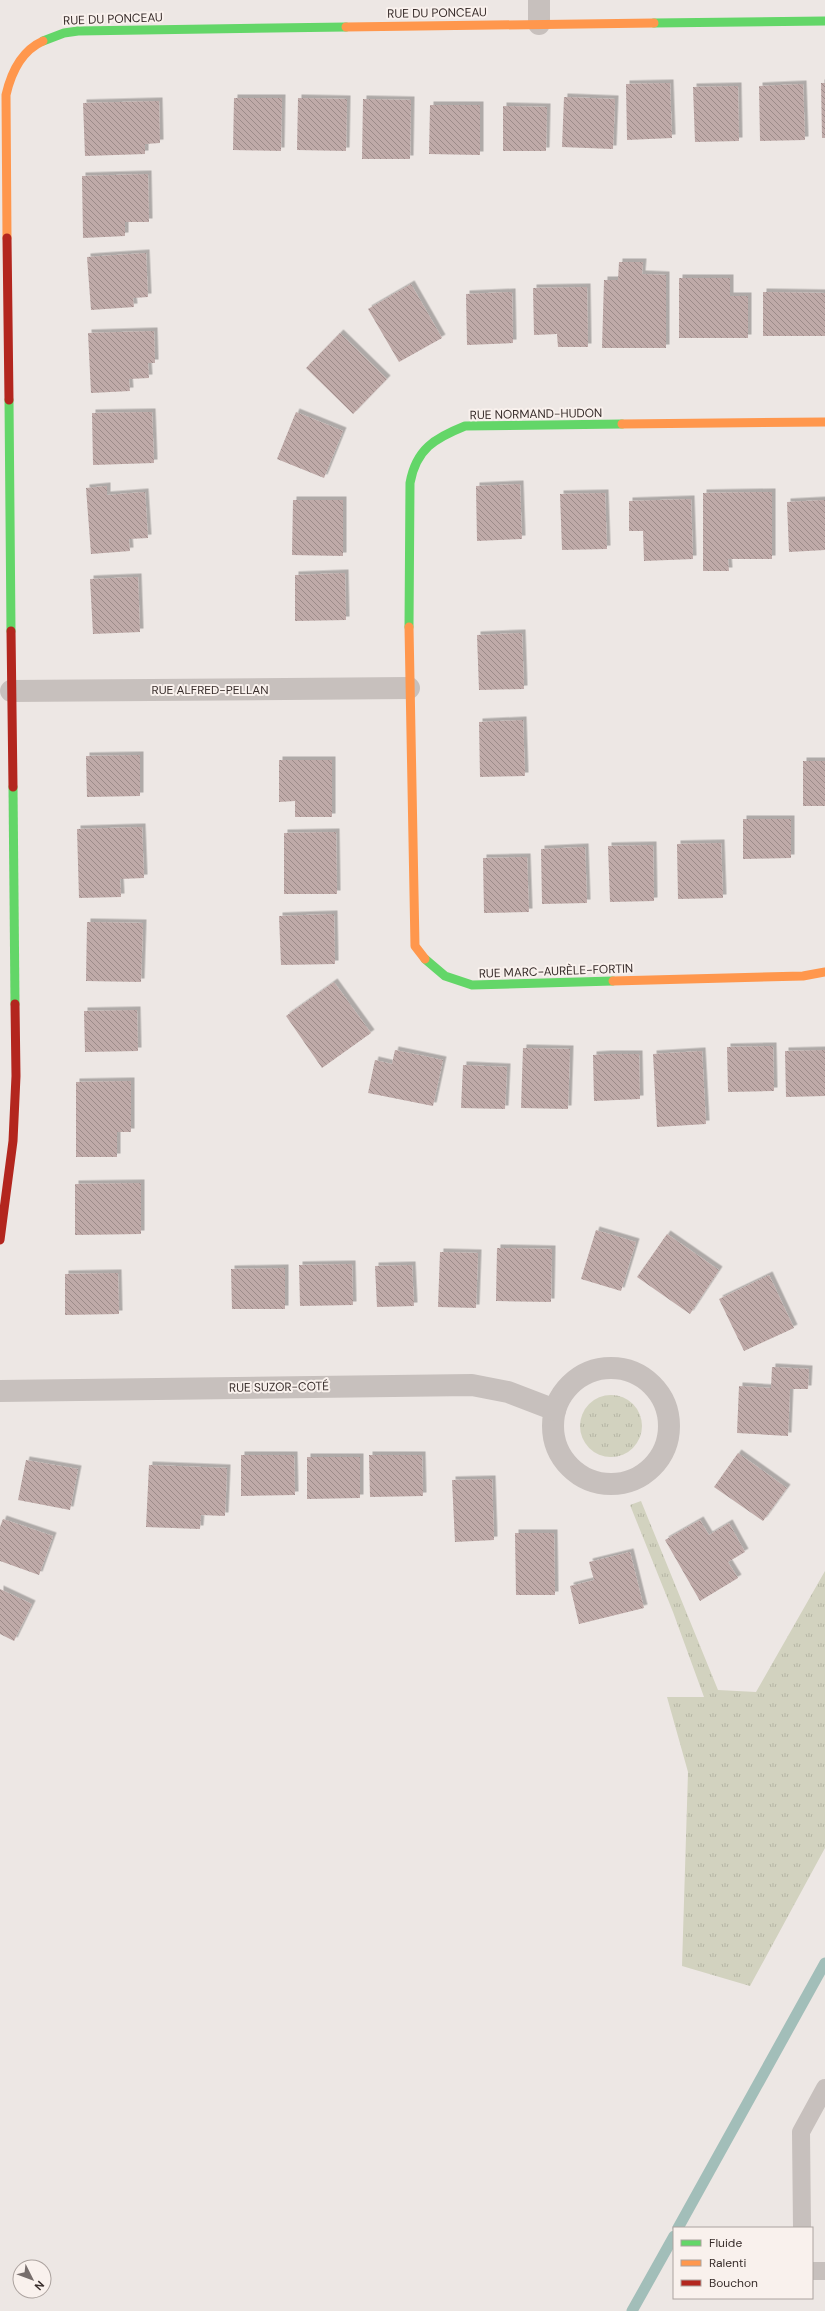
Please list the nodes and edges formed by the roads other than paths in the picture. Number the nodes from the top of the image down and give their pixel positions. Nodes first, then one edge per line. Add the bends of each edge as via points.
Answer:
1 (539, 0) edge
2 (825, 21) edge
3 (539, 24) junction
4 (825, 422) edge
5 (409, 688) junction
6 (10, 691) junction
7 (825, 972) edge
8 (0, 1240) edge
9 (0, 1391) edge
10 (555, 1410) junction
11 (825, 2088) edge
12 (802, 2227) edge
13 (813, 2271) edge
14 (825, 2271) edge

1 - 3 street
2 - 3 street, RUE DU PONCEAU
3 - 6 street, RUE DU PONCEAU via 70,31 43,39 22,57 8,82 6,95
4 - 5 street, RUE NORMAND-HUDON via 465,426 435,441 416,461 410,483
5 - 6 street, RUE ALFRED-PELLAN
5 - 7 street, RUE MARC-AURÈLE-FORTIN via 415,946 429,964 447,979 472,985 795,976 819,975
6 - 8 street, RUE DU PONCEAU via 15,1099 10,1166
9 - 10 street, RUE SUZOR-COTÉ via 472,1385 508,1392
10 - 10 street via 553,1430 557,1449 568,1465 583,1478 602,1484 622,1484 644,1474 656,1464 666,1447 670,1428 667,1409 659,1392 630,1370 611,1367 593,1370 563,1393
11 - 12 lane via 801,2132
13 - 14 lane

